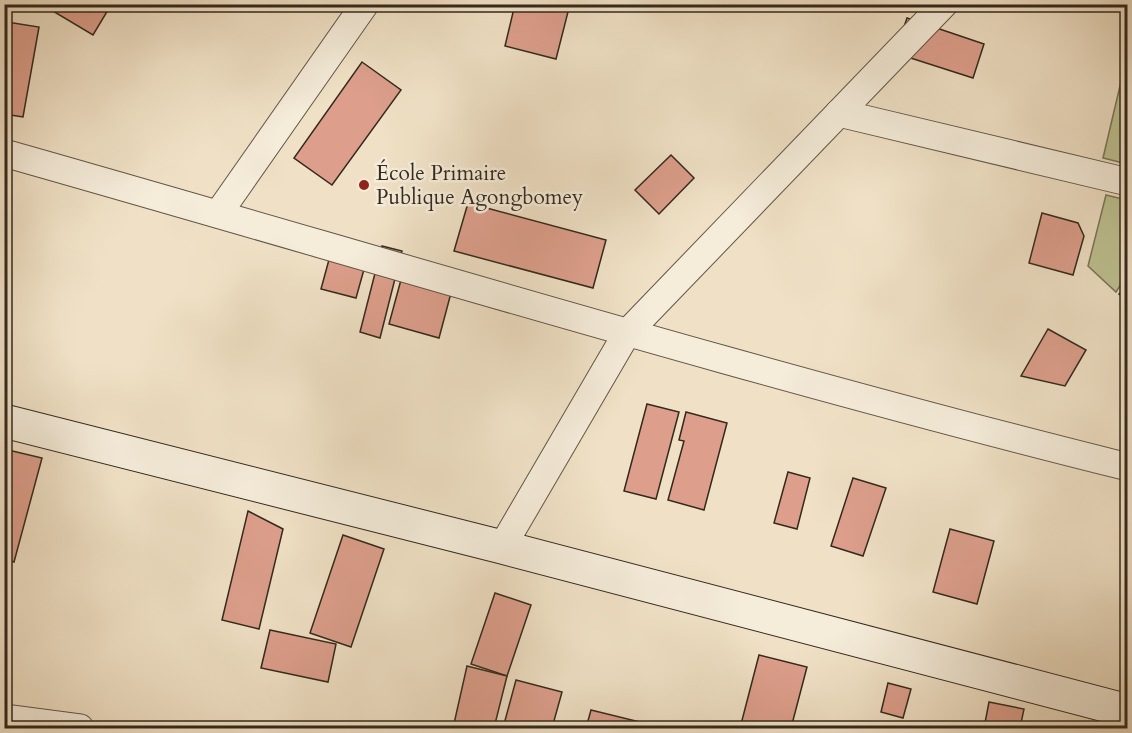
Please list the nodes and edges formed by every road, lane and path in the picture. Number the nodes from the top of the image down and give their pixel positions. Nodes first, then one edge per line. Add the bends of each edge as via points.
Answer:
1 (365, 4) edge
2 (944, 4) edge
3 (839, 113) junction
4 (4, 153) edge
5 (1128, 182) edge
6 (218, 214) junction
7 (627, 333) junction
8 (4, 421) edge
9 (1128, 467) edge
10 (502, 547) junction
11 (1128, 711) edge
12 (4, 718) edge
13 (80, 729) edge

1 - 6 street
2 - 3 street
3 - 5 street
3 - 7 street
4 - 6 street
6 - 7 street
7 - 9 street
7 - 10 street
8 - 10 street
10 - 11 street
12 - 13 street

